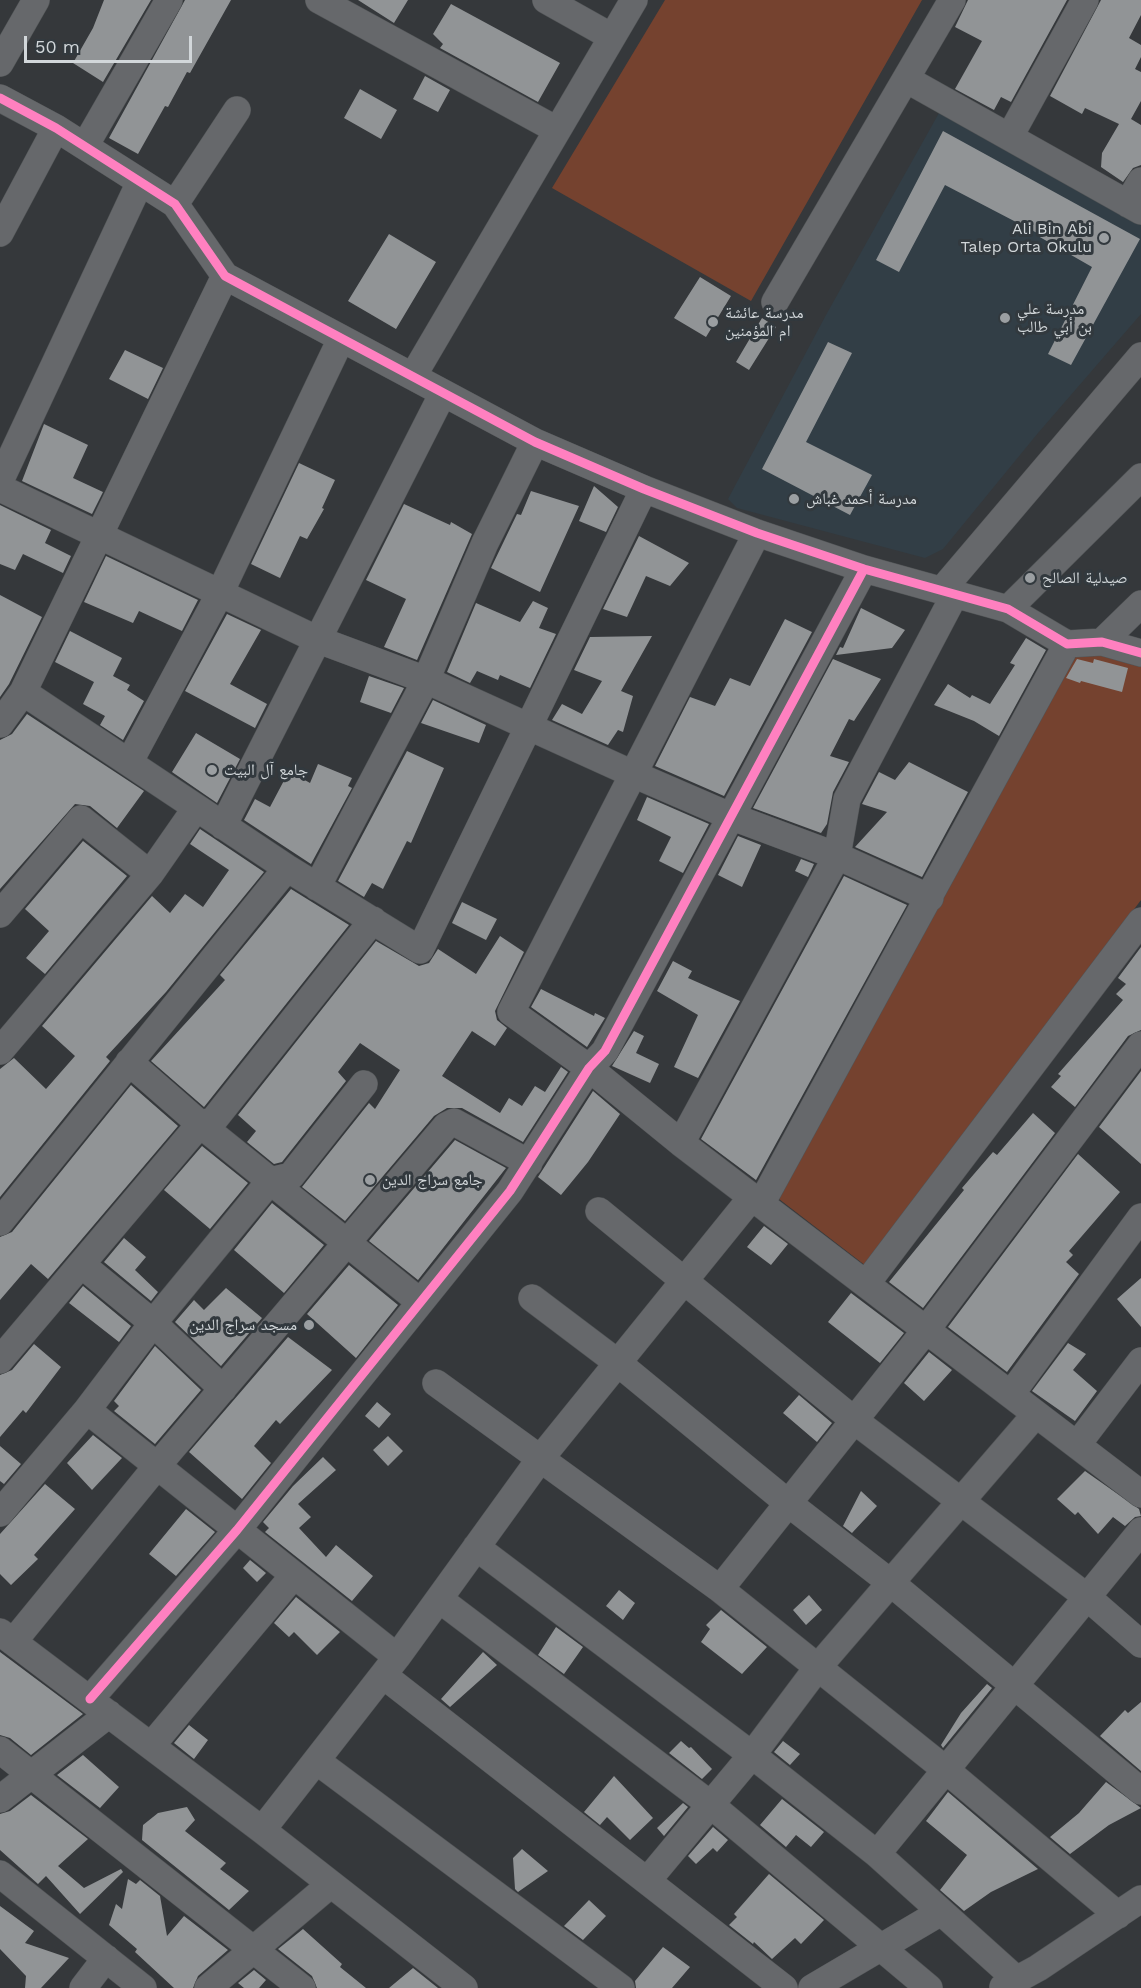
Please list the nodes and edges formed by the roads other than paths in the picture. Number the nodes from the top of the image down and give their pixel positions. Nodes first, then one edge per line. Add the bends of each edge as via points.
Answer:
1 (36, 0) edge
2 (169, 0) edge
3 (319, 0) edge
4 (546, 0) edge
5 (634, 0) edge
6 (952, 0) edge
7 (1086, 0) edge
8 (612, 37) junction
9 (0, 63) edge
10 (906, 79) junction
11 (0, 98) edge
12 (237, 111) dead end
13 (56, 128) junction
14 (557, 130) junction
15 (1010, 136) junction
16 (85, 146) junction
17 (140, 182) junction
18 (1137, 199) edge
19 (175, 204) junction
20 (0, 233) edge
21 (225, 276) junction
22 (775, 302) dead end
23 (341, 339) junction
24 (1141, 356) edge
25 (412, 376) junction
26 (443, 393) junction
27 (535, 442) junction
28 (1141, 477) edge
29 (0, 481) edge
30 (0, 488) edge
31 (644, 489) junction
32 (757, 533) junction
33 (99, 535) junction
34 (864, 569) junction
35 (949, 592) junction
36 (219, 595) junction
37 (1141, 603) edge
38 (1008, 609) junction
39 (316, 639) junction
40 (1102, 642) junction
41 (1067, 644) junction
42 (1141, 653) edge
43 (426, 680) junction
44 (23, 692) junction
45 (0, 724) edge
46 (528, 727) junction
47 (130, 761) junction
48 (633, 774) junction
49 (196, 808) junction
50 (730, 816) junction
51 (223, 826) junction
52 (837, 856) junction
53 (287, 868) junction
54 (150, 874) junction
55 (317, 887) junction
56 (930, 898) junction
57 (0, 914) edge
58 (373, 920) junction
59 (1141, 921) edge
60 (1141, 1045) edge
61 (0, 1051) edge
62 (129, 1062) junction
63 (589, 1068) junction
64 (364, 1084) dead end
65 (200, 1124) junction
66 (681, 1143) junction
67 (529, 1162) junction
68 (270, 1181) junction
69 (757, 1201) junction
70 (599, 1211) dead end
71 (1141, 1217) edge
72 (0, 1222) edge
73 (346, 1244) junction
74 (82, 1265) junction
75 (685, 1281) junction
76 (866, 1284) junction
77 (532, 1298) dead end
78 (419, 1301) junction
79 (153, 1323) junction
80 (926, 1329) junction
81 (0, 1360) edge
82 (1141, 1361) edge
83 (618, 1363) junction
84 (435, 1383) dead end
85 (224, 1389) junction
86 (1011, 1395) junction
87 (87, 1410) junction
88 (1036, 1414) junction
89 (855, 1421) junction
90 (1077, 1445) junction
91 (540, 1459) junction
92 (157, 1466) junction
93 (1141, 1494) edge
94 (962, 1501) junction
95 (788, 1503) junction
96 (0, 1514) edge
97 (237, 1530) junction
98 (1141, 1531) edge
99 (476, 1548) junction
100 (294, 1575) junction
101 (891, 1583) junction
102 (720, 1589) junction
103 (1087, 1597) junction
104 (439, 1599) junction
105 (7, 1637) edge
106 (1141, 1644) edge
107 (390, 1666) junction
108 (818, 1667) junction
109 (1014, 1686) junction
110 (100, 1707) junction
111 (151, 1746) junction
112 (0, 1750) edge
113 (752, 1755) junction
114 (318, 1762) junction
115 (946, 1770) junction
116 (31, 1774) junction
117 (1141, 1791) edge
118 (0, 1799) edge
119 (711, 1805) junction
120 (262, 1830) junction
121 (877, 1854) junction
122 (0, 1874) edge
123 (648, 1881) junction
124 (331, 1884) junction
125 (1141, 1899) edge
126 (941, 1912) junction
127 (1118, 1915) junction
128 (880, 1947) junction
129 (253, 1950) junction
130 (106, 1958) junction
131 (1009, 1984) edge
132 (83, 1988) edge
133 (143, 1988) edge
134 (208, 1988) edge
135 (302, 1988) edge
136 (464, 1988) edge
137 (621, 1988) edge
138 (784, 1988) edge
139 (812, 1988) edge
140 (929, 1988) edge

1 - 9 street
2 - 16 street
3 - 14 street
4 - 8 street
5 - 8 street
6 - 10 street
7 - 15 street
8 - 14 street
10 - 15 street
10 - 22 street
11 - 13 street
12 - 19 street
13 - 16 street
13 - 20 street
14 - 25 street
15 - 18 street
16 - 17 street
17 - 19 street
17 - 29 street
19 - 21 street
21 - 23 street
21 - 33 street
23 - 25 street
23 - 36 street
24 - 35 street
25 - 26 street
26 - 27 street
26 - 39 street
27 - 31 street
27 - 43 street via 485,543
28 - 38 street
30 - 33 street
31 - 32 street
31 - 46 street
32 - 34 street
32 - 48 street
33 - 36 street
33 - 44 street
34 - 35 street
34 - 50 street
35 - 38 street
35 - 52 street via 848,799
36 - 39 street
36 - 47 street
37 - 40 street
38 - 41 street
39 - 43 street
39 - 51 street
40 - 41 street
40 - 42 street
41 - 56 street
43 - 46 street
43 - 55 street
44 - 45 street
44 - 47 street
46 - 48 street
46 - 58 street via 420,950
47 - 49 street
48 - 50 street
48 - 63 street via 511,1012
49 - 51 street
49 - 54 street
50 - 52 street
50 - 63 street via 605,1051
51 - 53 street
52 - 56 street
52 - 66 street
53 - 55 street
53 - 62 street
54 - 57 street via 81,819
54 - 61 street
55 - 58 street
56 - 69 street
58 - 65 street via 213,1121
59 - 76 street
60 - 80 street
62 - 65 street
62 - 72 street
63 - 66 street
63 - 67 street
64 - 68 street via 291,1176
65 - 68 street
65 - 74 street
66 - 69 street
67 - 73 street via 454,1122 446,1126
67 - 78 street via 510,1191
68 - 73 street
68 - 79 street
69 - 75 street
69 - 76 street
70 - 75 street
71 - 86 street
73 - 78 street
73 - 85 street
74 - 79 street
74 - 81 street
75 - 83 street
75 - 89 street
76 - 80 street
77 - 83 street
78 - 97 street
79 - 85 street
79 - 87 street
80 - 86 street
80 - 89 street
82 - 90 street
83 - 91 street
83 - 95 street
84 - 91 street
85 - 92 street
86 - 88 street
87 - 92 street
87 - 96 street
88 - 90 street
88 - 94 street
89 - 94 street
89 - 95 street
90 - 93 street
91 - 99 street
91 - 102 street
92 - 97 street
92 - 105 street
94 - 101 street
94 - 103 street
95 - 101 street
95 - 102 street
97 - 100 street
97 - 110 street
98 - 103 street
99 - 104 street
99 - 113 street
100 - 107 street
100 - 111 street
101 - 108 street
101 - 109 street
102 - 108 street
103 - 106 street
103 - 109 street
104 - 107 street
104 - 119 street
105 - 110 street
107 - 114 street
107 - 123 street
108 - 113 street
108 - 115 street
109 - 115 street
109 - 117 street
110 - 111 street
110 - 116 street
111 - 120 street
112 - 116 street
113 - 119 street
113 - 121 street
114 - 120 street
114 - 137 street
115 - 121 street
115 - 127 street
116 - 118 street
116 - 129 street
119 - 123 street
119 - 128 street
120 - 124 street
121 - 126 street
122 - 130 street
123 - 138 street
124 - 129 street
124 - 136 street
125 - 127 street
126 - 128 street
126 - 131 street
127 - 131 street
128 - 139 street
128 - 140 street
129 - 134 street
129 - 135 street
130 - 132 street
130 - 133 street

